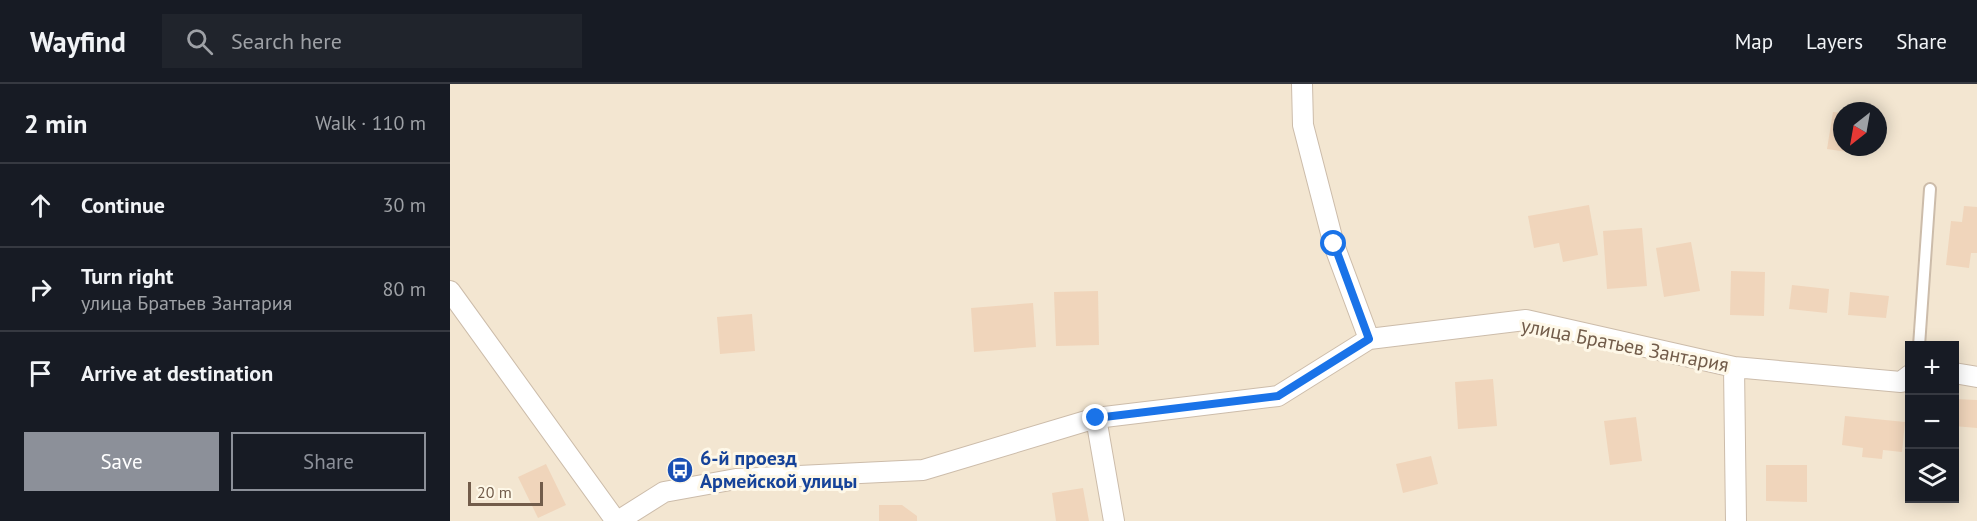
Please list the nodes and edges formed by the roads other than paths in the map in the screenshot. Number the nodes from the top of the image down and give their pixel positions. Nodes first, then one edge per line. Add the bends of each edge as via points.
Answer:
1 (1302, 84) edge
2 (1930, 189) dead end
3 (450, 291) edge
4 (1369, 339) junction
5 (1919, 341) edge
6 (1734, 368) junction
7 (1959, 374) edge
8 (1977, 377) edge
9 (1905, 378) edge
10 (1096, 418) junction
11 (638, 515) edge
12 (617, 521) edge
13 (1114, 521) edge
14 (1736, 521) edge

1 - 4 street via 1303,125 1334,244
2 - 5 lane
3 - 12 street
4 - 6 street, улица Братьев Зантария via 1526,320
4 - 10 street, улица Братьев Зантария via 1278,396
6 - 9 street, улица Братьев Зантария via 1900,382
6 - 14 street
7 - 8 street
10 - 11 street, улица Братьев Зантария via 923,470 736,479 664,492
10 - 13 street
11 - 12 street, улица Братьев Зантария

